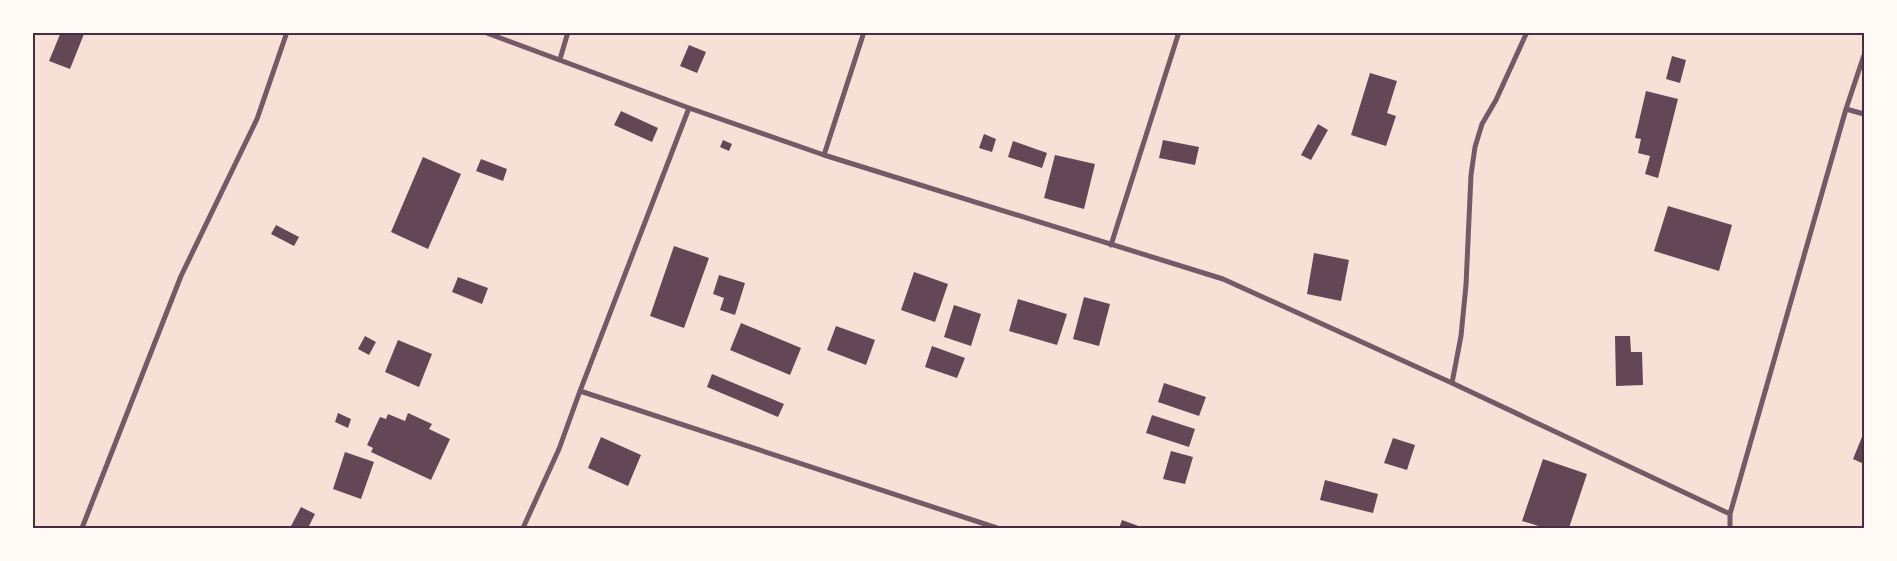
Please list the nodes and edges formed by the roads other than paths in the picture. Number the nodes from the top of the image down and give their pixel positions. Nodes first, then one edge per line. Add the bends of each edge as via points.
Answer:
1 (287, 32) edge
2 (484, 32) edge
3 (568, 32) edge
4 (864, 32) edge
5 (1180, 32) edge
6 (1527, 32) edge
7 (1864, 55) edge
8 (560, 59) junction
9 (689, 108) junction
10 (1846, 109) junction
11 (1864, 114) edge
12 (824, 155) junction
13 (1111, 245) junction
14 (1452, 383) junction
15 (580, 391) junction
16 (1730, 514) junction
17 (82, 528) edge
18 (523, 528) edge
19 (997, 528) edge
20 (1730, 528) edge

1 - 17 street via 258,119 181,276
2 - 8 street
3 - 8 street
4 - 12 street
5 - 13 street
6 - 14 street via 1482,124 1475,147 1462,336
7 - 10 street
8 - 9 street
9 - 12 street
9 - 15 street
10 - 11 street
10 - 16 street
12 - 13 street
13 - 14 street via 1223,279
14 - 16 street
15 - 18 street via 559,449
15 - 19 street
16 - 20 street

